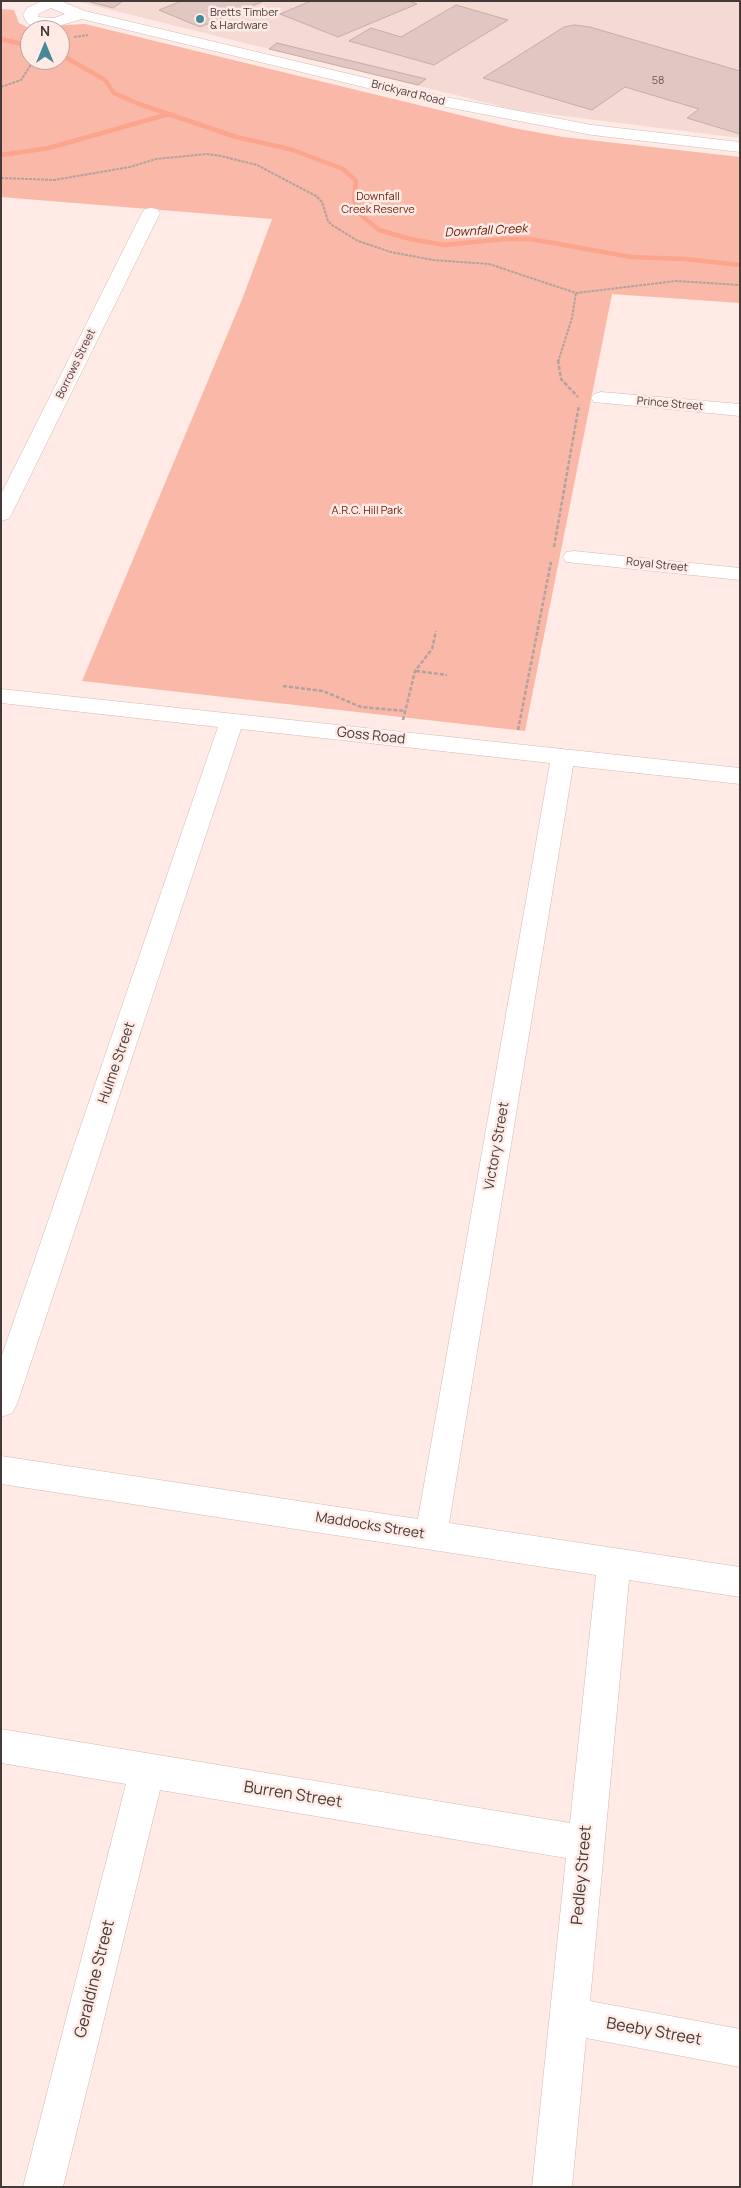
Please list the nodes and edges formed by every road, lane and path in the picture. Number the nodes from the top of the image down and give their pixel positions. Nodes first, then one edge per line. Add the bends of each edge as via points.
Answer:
1 (51, 2) edge
2 (81, 14) junction
3 (27, 70) edge
4 (1, 87) edge
5 (740, 148) edge
6 (1, 178) edge
7 (151, 213) dead end
8 (740, 285) edge
9 (576, 293) junction
10 (601, 398) dead end
11 (740, 410) edge
12 (1, 515) edge
13 (574, 557) dead end
14 (740, 574) edge
15 (436, 631) dead end
16 (415, 670) junction
17 (447, 674) dead end
18 (283, 686) dead end
19 (1, 696) edge
20 (405, 711) junction
21 (232, 721) junction
22 (403, 722) dead end
23 (514, 751) junction
24 (563, 757) junction
25 (740, 776) edge
26 (1, 1404) edge
27 (1, 1470) edge
28 (431, 1536) junction
29 (614, 1563) junction
30 (740, 1582) edge
31 (1, 1746) edge
32 (147, 1770) junction
33 (585, 1843) junction
34 (569, 2016) junction
35 (740, 2048) edge
36 (43, 2187) edge
37 (552, 2187) edge

1 - 2 street, Brickyard Road
1 - 2 street, Brickyard Road via 32,11 32,20 55,22
2 - 5 street, Brickyard Road via 527,119
3 - 4 path via 21,80
6 - 9 path via 54,180 130,167 156,159 207,154 221,156 257,166 316,196 332,226 358,241 420,258 489,264
7 - 12 street, Borrows Street
8 - 9 path via 676,281
9 - 23 path via 572,318 557,364 561,379 580,399
10 - 11 street, Prince Street
13 - 14 street, Royal Street
15 - 16 path via 432,648
16 - 17 path
16 - 20 path
18 - 20 path via 323,691 361,707
19 - 21 street, Goss Road
20 - 22 path
21 - 23 street, Goss Road
21 - 26 street, Hulme Street
23 - 24 street, Goss Road
24 - 25 street, Goss Road
24 - 28 street, Victory Street
27 - 28 street, Maddocks Street
28 - 29 street, Maddocks Street
29 - 30 street, Maddocks Street
29 - 33 street, Pedley Street
31 - 32 street, Burren Street
32 - 33 street, Burren Street
32 - 36 street, Geraldine Street
33 - 34 street, Pedley Street
34 - 35 street, Beeby Street
34 - 37 street, Pedley Street

